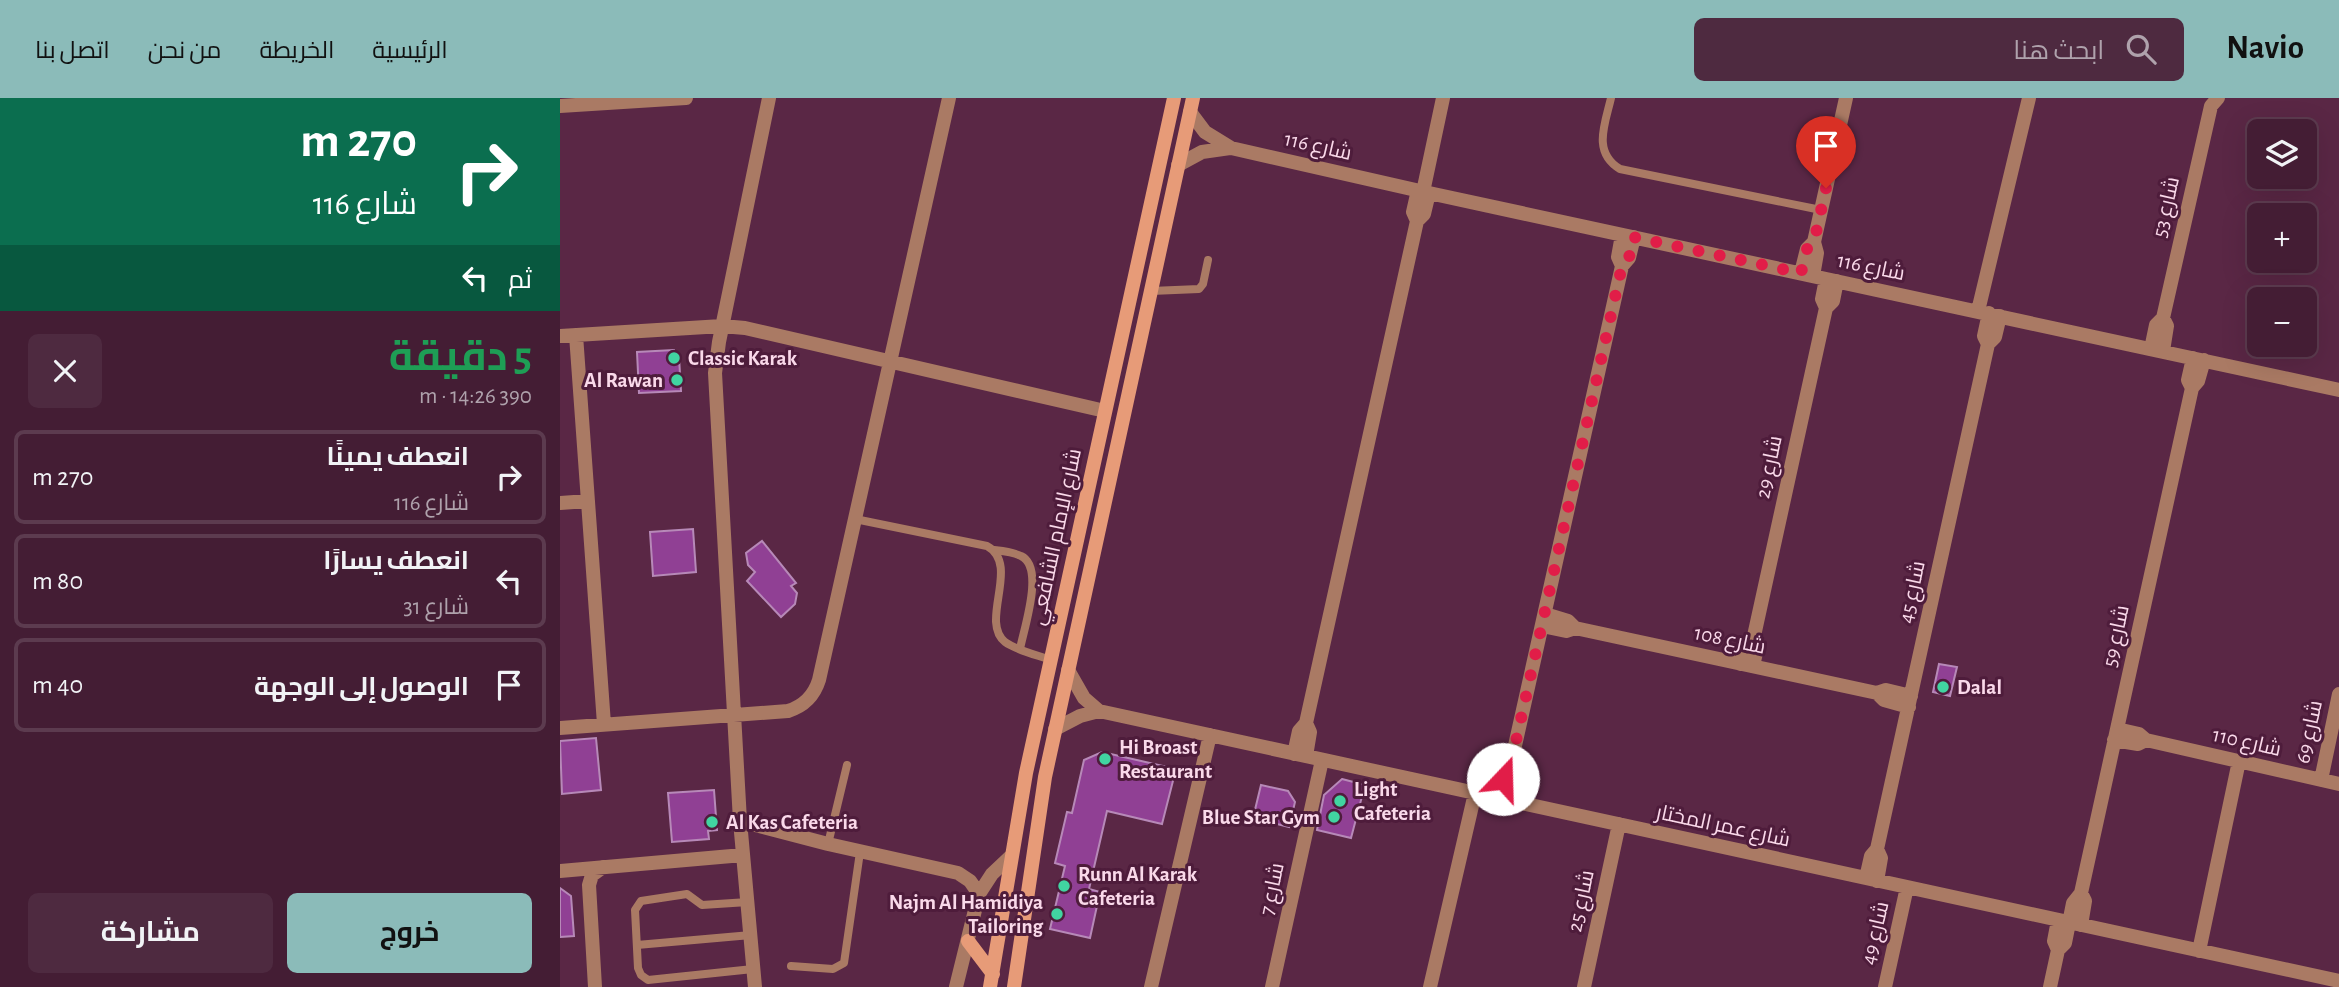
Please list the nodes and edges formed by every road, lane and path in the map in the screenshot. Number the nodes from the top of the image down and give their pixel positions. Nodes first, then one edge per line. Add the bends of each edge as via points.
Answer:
1 (686, 98) edge
2 (769, 98) edge
3 (949, 98) edge
4 (1174, 98) edge
5 (1443, 98) edge
6 (1611, 98) edge
7 (1846, 98) edge
8 (2029, 98) edge
9 (2212, 101) edge
10 (1192, 102) edge
11 (560, 106) edge
12 (1231, 148) junction
13 (1178, 165) junction
14 (1423, 192) junction
15 (1821, 210) junction
16 (1628, 236) junction
17 (1208, 260) dead end
18 (1819, 277) junction
19 (1151, 291) junction
20 (1989, 314) junction
21 (722, 326) junction
22 (560, 335) edge
23 (576, 335) junction
24 (2157, 350) junction
25 (2198, 359) junction
26 (890, 361) junction
27 (2339, 390) edge
28 (1105, 411) junction
29 (588, 501) junction
30 (560, 503) edge
31 (855, 519) junction
32 (994, 550) junction
33 (1543, 620) junction
34 (1020, 649) junction
35 (1051, 660) junction
36 (1747, 665) junction
37 (1068, 670) junction
38 (2339, 694) edge
39 (1910, 702) junction
40 (1099, 711) junction
41 (735, 715) junction
42 (604, 724) junction
43 (560, 728) edge
44 (1055, 729) junction
45 (1210, 735) junction
46 (2115, 735) junction
47 (1300, 755) junction
48 (1322, 760) junction
49 (2239, 761) junction
50 (847, 765) dead end
51 (2320, 780) junction
52 (2339, 784) edge
53 (1475, 793) junction
54 (1504, 799) junction
55 (740, 821) junction
56 (1619, 824) junction
57 (828, 845) junction
58 (860, 852) junction
59 (743, 855) junction
60 (1010, 857) junction
61 (603, 867) junction
62 (560, 871) edge
63 (1872, 880) junction
64 (1907, 887) junction
65 (979, 894) junction
66 (748, 902) junction
67 (2069, 923) junction
68 (751, 935) junction
69 (968, 941) junction
70 (637, 945) junction
71 (2199, 951) junction
72 (791, 966) dead end
73 (753, 969) junction
74 (991, 981) edge
75 (2339, 981) edge
76 (1017, 985) edge
77 (595, 987) edge
78 (755, 987) edge
79 (956, 987) edge
80 (1151, 987) edge
81 (1272, 987) edge
82 (1430, 987) edge
83 (1584, 987) edge
84 (1885, 987) edge
85 (2050, 987) edge

1 - 11 street
2 - 21 street
3 - 26 street
4 - 28 street, شارع الإمام الشافعي
5 - 14 street
6 - 15 lane via 1602,146 1608,160 1620,169
7 - 15 street
8 - 20 street, شارع 45
9 - 24 street, شارع 53 via 2163,318 2167,330
10 - 12 street, شارع 116 via 1205,132
10 - 13 street, شارع الإمام الشافعي
12 - 13 street, شارع 116 via 1202,152
12 - 14 street, شارع 116
13 - 19 street, شارع الإمام الشافعي
14 - 16 street, شارع 116
14 - 47 street via 1413,212 1417,221 1306,723 1310,732
15 - 18 street via 1814,242 1807,249
16 - 18 street, شارع 116
16 - 33 street via 1618,257 1622,266
17 - 19 lane via 1199,289
18 - 20 street, شارع 116
18 - 36 street, شارع 29 via 1826,308 1754,636 1747,643
19 - 37 street, شارع الإمام الشافعي
20 - 24 street, شارع 116
20 - 39 street, شارع 45 via 1984,336 1988,344
21 - 23 street
21 - 26 street
21 - 41 street via 716,389
22 - 23 street
23 - 29 street
24 - 25 street, شارع 116
25 - 27 street, شارع 116
25 - 46 street, شارع 59 via 2199,381 2192,388
26 - 28 street
26 - 31 street
28 - 35 street, شارع الإمام الشافعي
29 - 30 street
29 - 42 street
31 - 32 lane
31 - 41 street via 813,694 788,711
32 - 34 lane via 1000,567 998,624 1003,640
32 - 34 lane via 1021,556 1032,569
33 - 36 street, شارع 108 via 1568,621 1575,628
33 - 54 street via 1510,768 1514,777
34 - 35 lane
35 - 60 street, شارع الإمام الشافعي
36 - 39 street, شارع 108 via 1877,693 1886,690
37 - 40 street via 1077,689
37 - 44 street, شارع الإمام الشافعي
38 - 51 street, شارع 69
39 - 63 street, شارع 45 via 1877,849 1881,858
40 - 44 street
40 - 45 street, شارع عمر المختار
41 - 42 street
41 - 55 street
42 - 43 street
44 - 76 street, شارع الإمام الشافعي via 1037,821
45 - 47 street, شارع عمر المختار
45 - 80 street
46 - 49 street, شارع 110 via 2139,734 2146,740
46 - 67 street, شارع 59 via 2081,892 2085,901
47 - 48 street, شارع عمر المختار
48 - 53 street, شارع عمر المختار
48 - 81 street, شارع 7
49 - 51 street, شارع 110
49 - 71 street
50 - 57 lane
51 - 52 street, شارع 110
53 - 54 street, شارع عمر المختار
53 - 82 street
54 - 56 street, شارع عمر المختار
55 - 57 street
55 - 59 street
56 - 63 street, شارع عمر المختار
56 - 83 street, شارع 25
57 - 58 street
58 - 65 street via 958,873
58 - 72 lane via 844,963 833,969
59 - 61 street
59 - 66 street
60 - 65 street
60 - 74 street, شارع الإمام الشافعي
61 - 62 street
61 - 77 street via 592,875 589,885
63 - 64 street, شارع عمر المختار
64 - 67 street, شارع عمر المختار
64 - 84 street, شارع 49
65 - 69 street
66 - 68 street
66 - 70 lane via 702,905 687,894 641,901 635,910
67 - 71 street, شارع عمر المختار
67 - 85 street
68 - 70 lane
68 - 73 street
69 - 74 street
69 - 79 street
70 - 73 lane via 639,972 648,979
71 - 75 street, شارع عمر المختار
73 - 78 street

